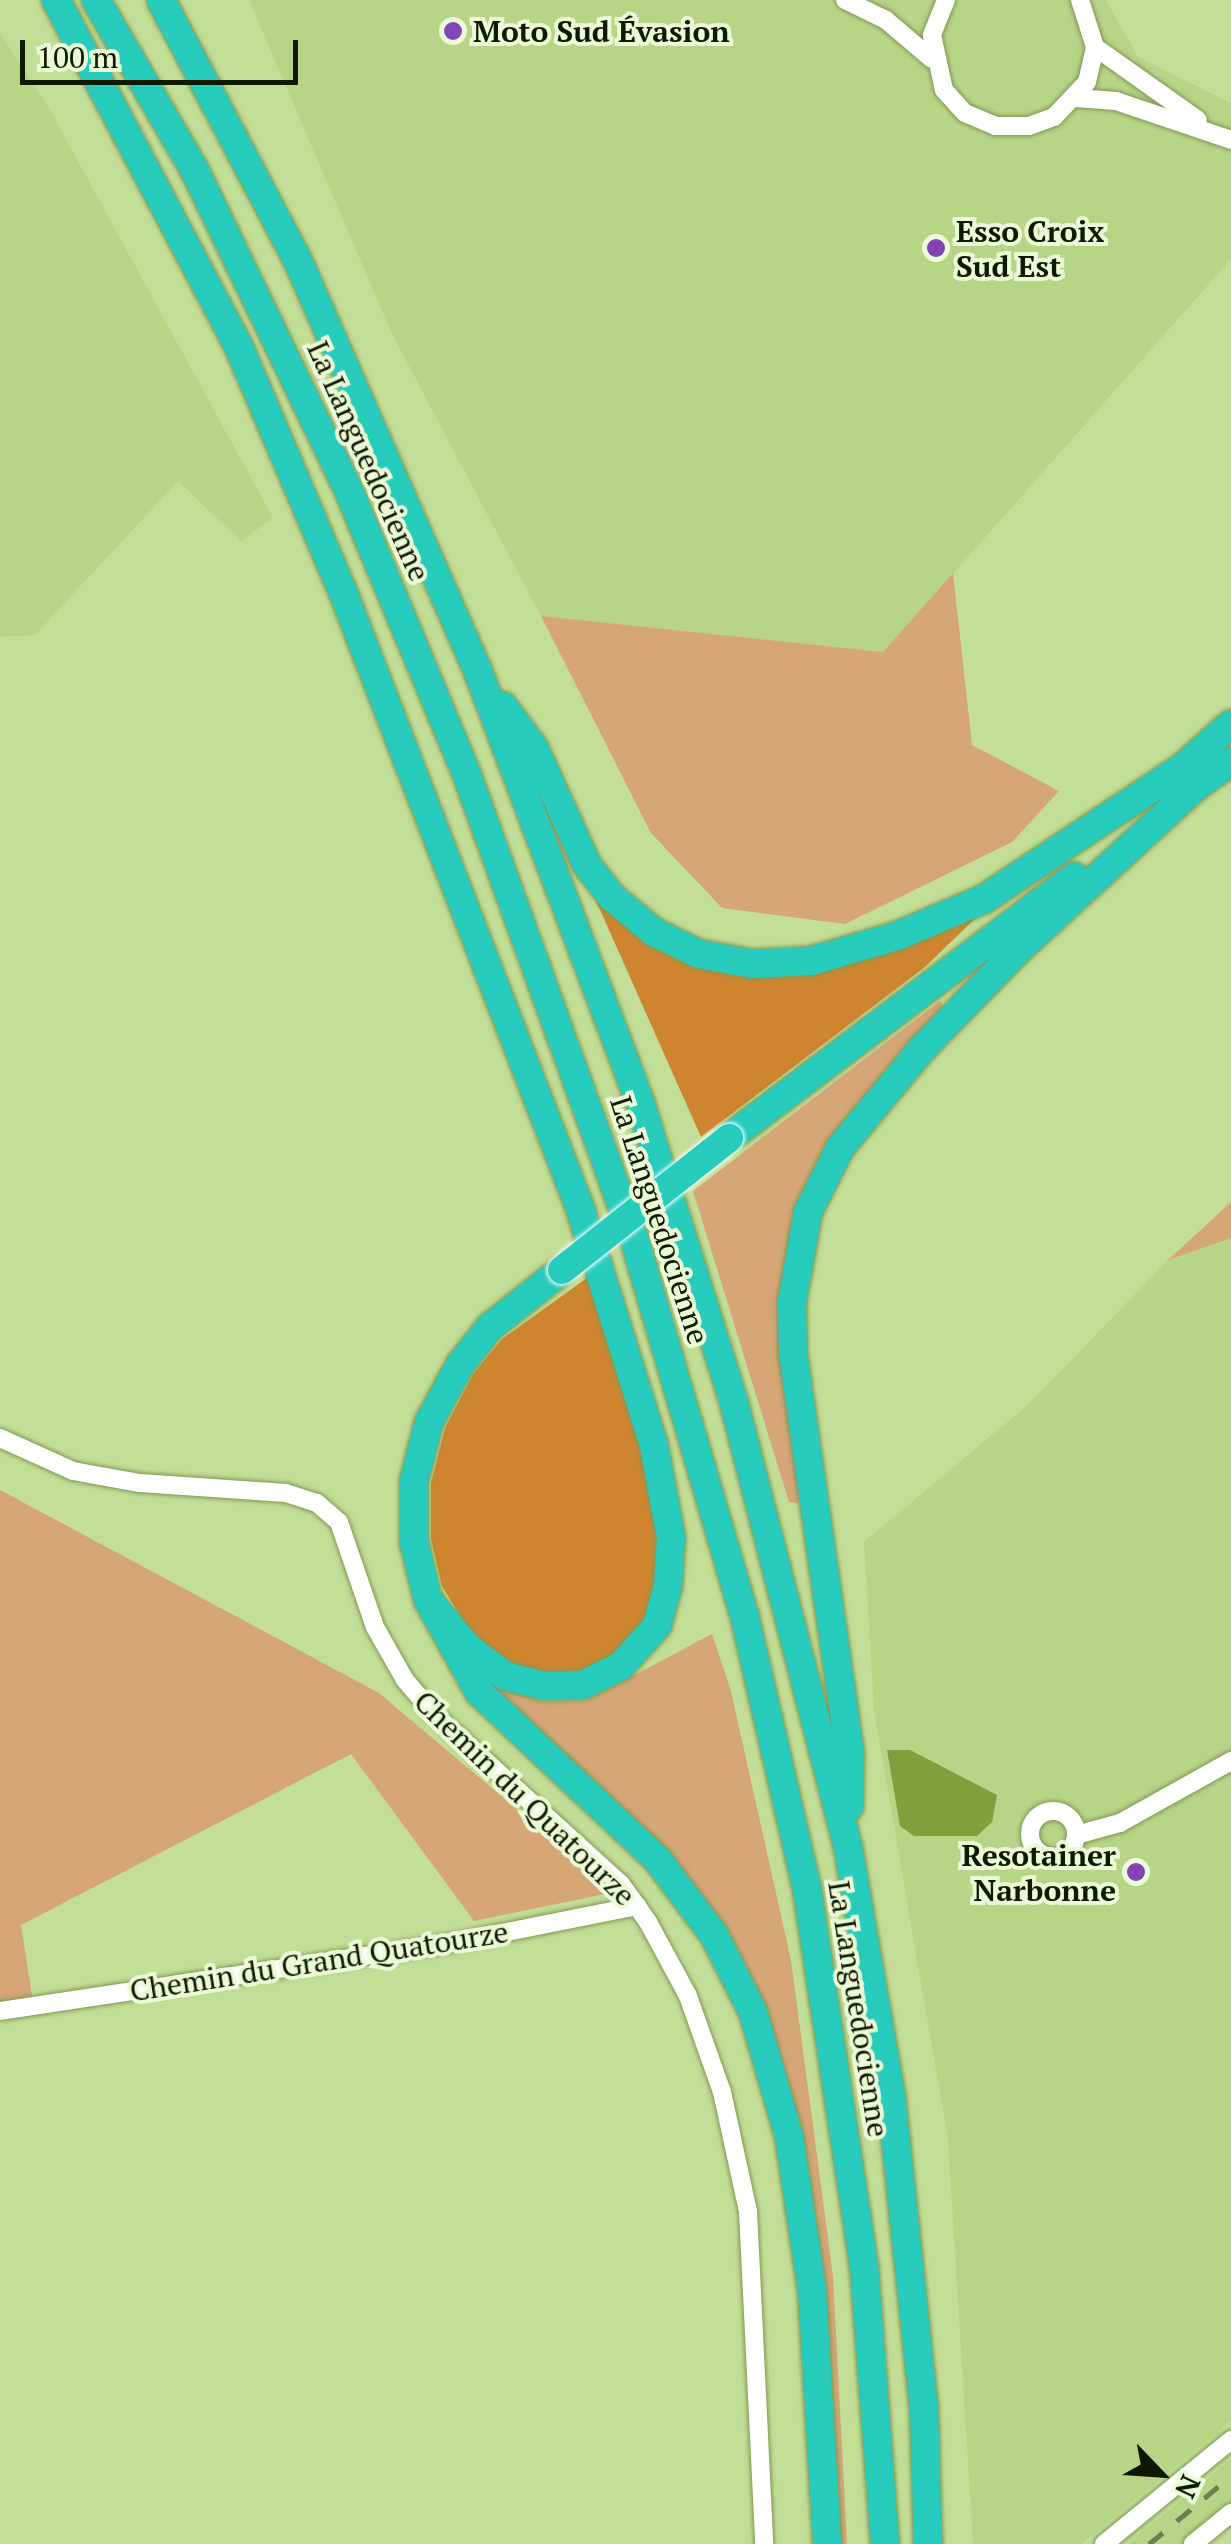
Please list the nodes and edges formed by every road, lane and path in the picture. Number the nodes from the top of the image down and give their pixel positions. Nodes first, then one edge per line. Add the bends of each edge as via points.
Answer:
1 (56, 0) edge
2 (96, 0) edge
3 (161, 0) edge
4 (845, 0) edge
5 (946, 0) edge
6 (1080, 0) edge
7 (1095, 47) junction
8 (932, 59) junction
9 (1076, 98) junction
10 (1223, 136) edge
11 (478, 671) junction
12 (1231, 724) edge
13 (1231, 762) edge
14 (1193, 774) junction
15 (0, 1438) edge
16 (428, 1600) junction
17 (1231, 1761) edge
18 (1076, 1834) dead end
19 (848, 1847) junction
20 (637, 1906) junction
21 (0, 2010) edge
22 (1231, 2440) edge
23 (1231, 2513) edge
24 (764, 2544) edge
25 (828, 2544) edge
26 (885, 2544) edge
27 (928, 2544) edge
28 (1104, 2544) edge
29 (1194, 2544) edge

1 - 16 highway via 238,345 346,600 580,1208 654,1446 671,1538 668,1586 657,1626 621,1666 583,1685 545,1686 505,1676 467,1647
2 - 26 highway, La Languedocienne via 194,169 348,489 467,775 634,1238 745,1618 807,1889 864,2264
3 - 11 highway, La Languedocienne via 298,261
4 - 8 street via 886,20
5 - 8 street via 932,35
6 - 7 street
7 - 9 street
7 - 10 street
8 - 9 street via 944,90 965,113 995,126 1029,126
9 - 10 street via 1116,100
11 - 14 highway via 534,748 587,865 612,897 654,932 698,954 753,964 812,961 898,936 984,899
11 - 19 highway, La Languedocienne via 676,1215 795,1622
12 - 14 highway
13 - 14 highway
14 - 16 highway, bridge via 1010,925 490,1327 460,1365 430,1422 414,1481 414,1542
14 - 19 highway via 921,1050 840,1148 808,1212 792,1302 793,1354 850,1754
15 - 20 street, Chemin du Quatourze via 73,1470 140,1483 286,1493 317,1503 340,1522 375,1627 405,1680
16 - 25 highway via 479,1692 657,1859 714,1934 752,2012 789,2136 812,2289
17 - 18 street via 1120,1823
19 - 27 highway, La Languedocienne via 910,2255
20 - 21 street, Chemin du Grand Quatourze via 457,1942
20 - 24 street, Chemin du Quatourze via 688,1996 722,2092 748,2211
22 - 28 street
23 - 29 street

